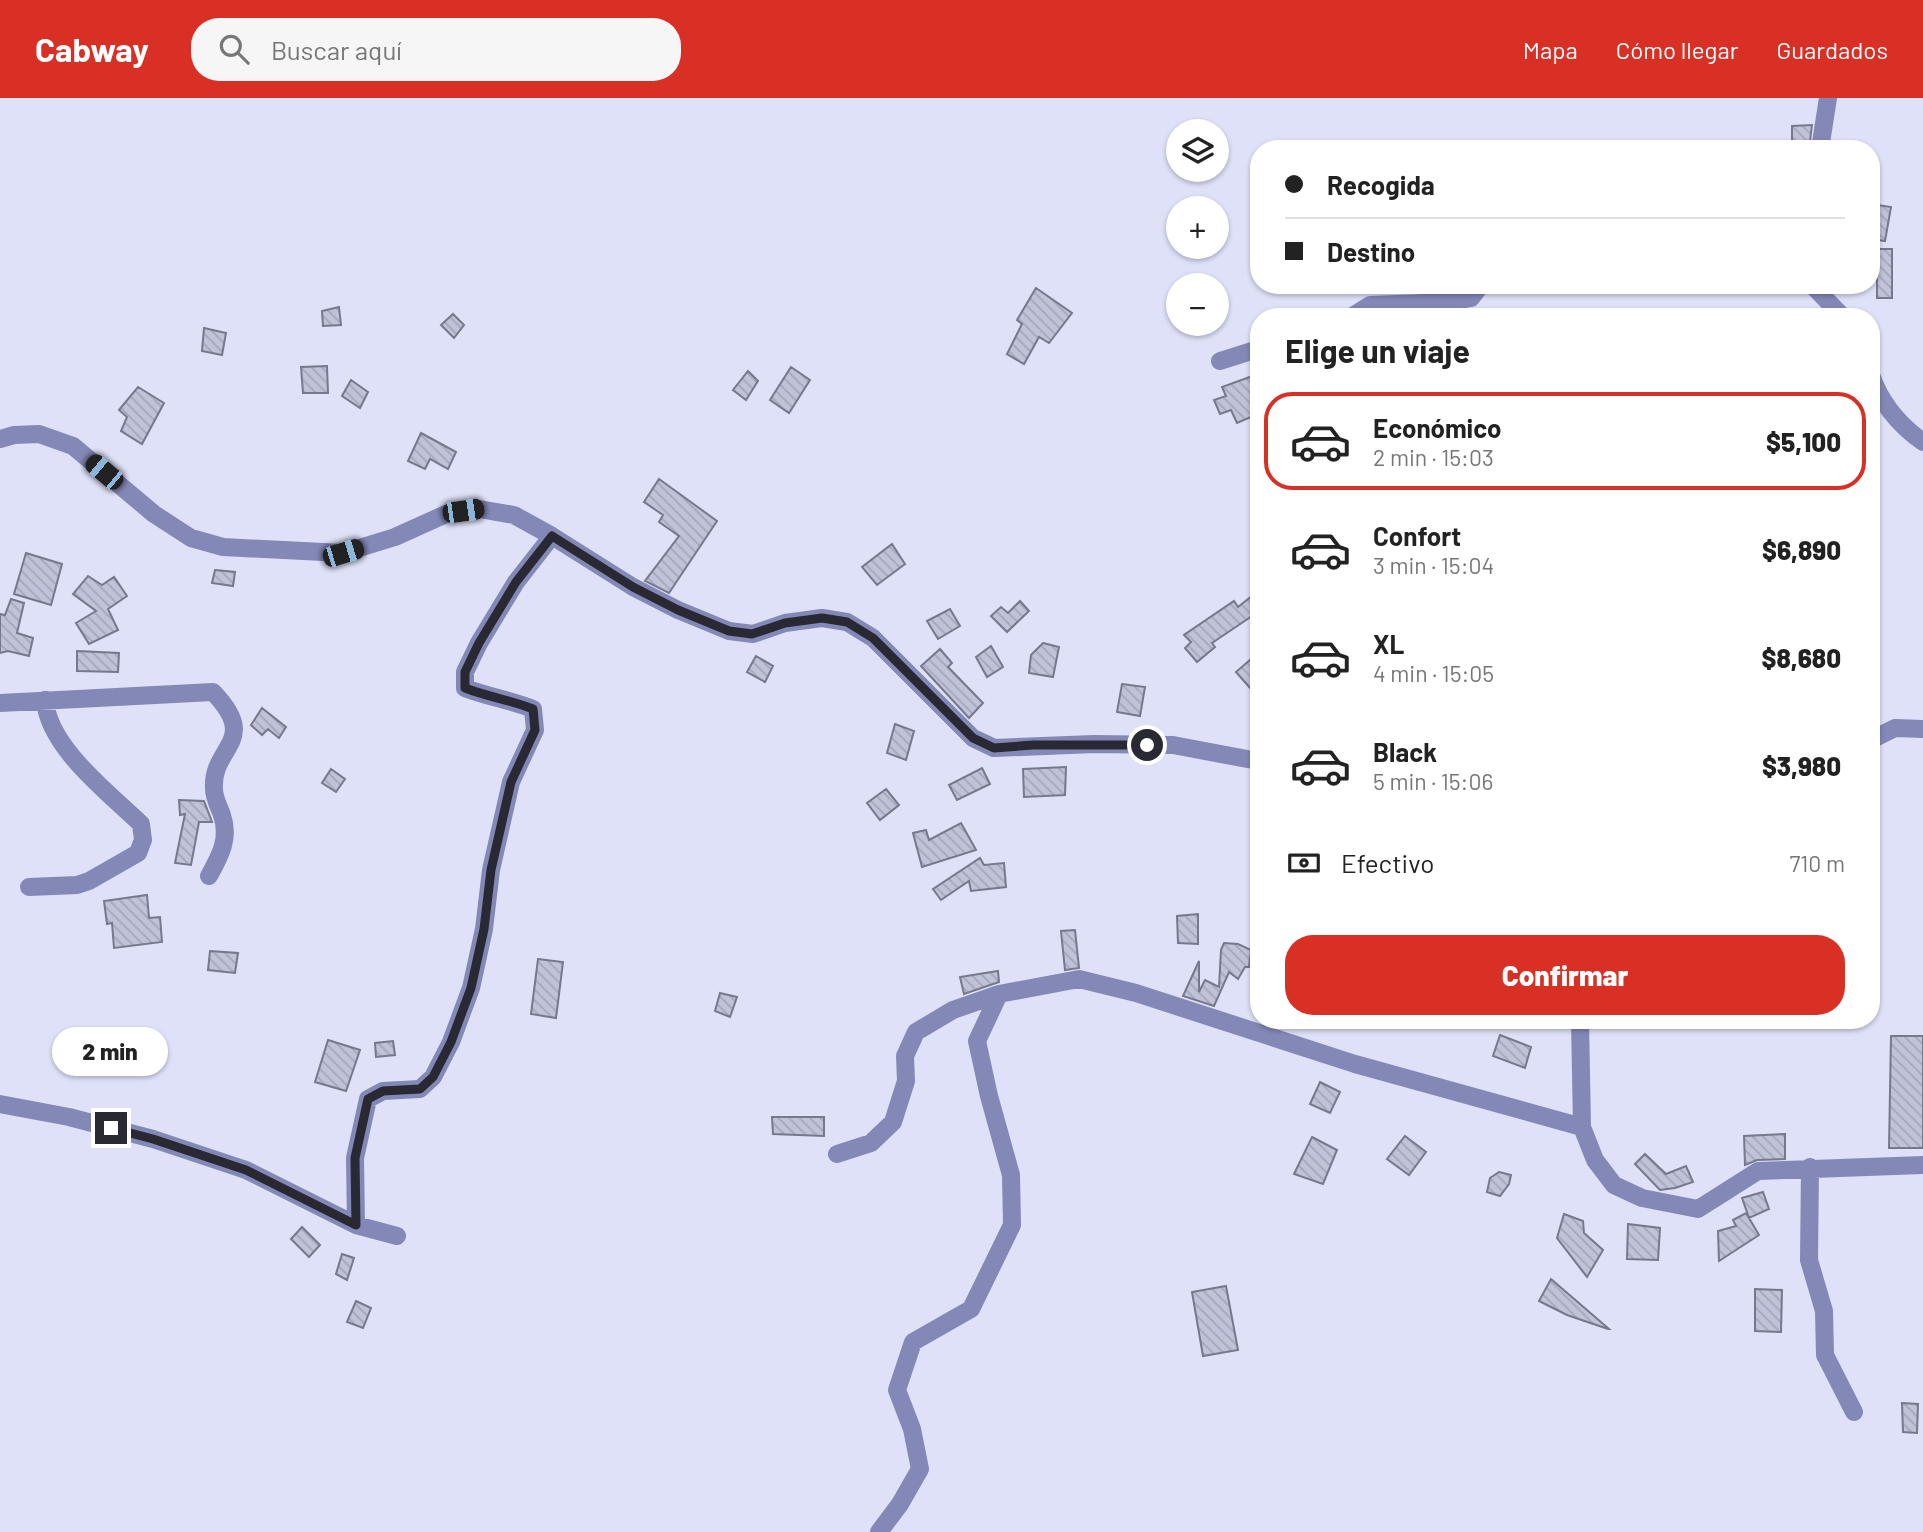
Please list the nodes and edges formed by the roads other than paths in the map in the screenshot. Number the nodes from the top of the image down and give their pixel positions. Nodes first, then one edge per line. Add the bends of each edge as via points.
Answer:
1 (1828, 98) edge
2 (1821, 140) edge
3 (1474, 294) edge
4 (1821, 294) edge
5 (1365, 308) edge
6 (1834, 308) edge
7 (1250, 352) edge
8 (1220, 361) dead end
9 (1880, 398) edge
10 (0, 439) edge
11 (1923, 442) edge
12 (552, 536) junction
13 (45, 700) junction
14 (0, 703) edge
15 (1923, 729) edge
16 (1880, 736) edge
17 (1250, 759) edge
18 (209, 876) dead end
19 (29, 887) dead end
20 (999, 994) junction
21 (1580, 1029) edge
22 (0, 1104) edge
23 (1582, 1127) junction
24 (837, 1154) dead end
25 (1923, 1165) edge
26 (1810, 1167) junction
27 (356, 1225) junction
28 (397, 1236) dead end
29 (1854, 1412) dead end
30 (879, 1532) edge

1 - 2 street
3 - 5 street via 1450,302
4 - 6 street
7 - 8 street
9 - 11 street via 1903,428
10 - 12 street via 39,434 73,446 154,514 191,538 223,547 343,553 446,514 479,509 514,515
12 - 17 street via 633,587 729,631 752,634 822,618 847,622 873,638 973,738 994,748 1173,745
12 - 27 street via 516,582 465,672 465,688 533,709 535,730 511,782 471,988 451,1042 433,1077 420,1089 383,1091 368,1099 355,1158
13 - 14 street
13 - 18 street via 212,692 223,702 234,732 215,778 226,831 224,849
13 - 19 street via 46,713 62,745 141,824 143,840 138,853 89,881
15 - 16 street via 1895,728
20 - 23 street via 1079,979 1148,996 1355,1064
20 - 24 street via 953,1010 916,1032 905,1056 905,1082 893,1122 871,1143
20 - 30 street via 977,1041 1011,1175 1012,1226 971,1308 913,1342 897,1390 912,1429 920,1469
21 - 23 street
22 - 27 street via 153,1139 246,1170
23 - 26 street via 1595,1160 1614,1185 1642,1198 1698,1209 1758,1171
25 - 26 street
26 - 29 street via 1809,1260 1824,1311 1825,1355
27 - 28 street

